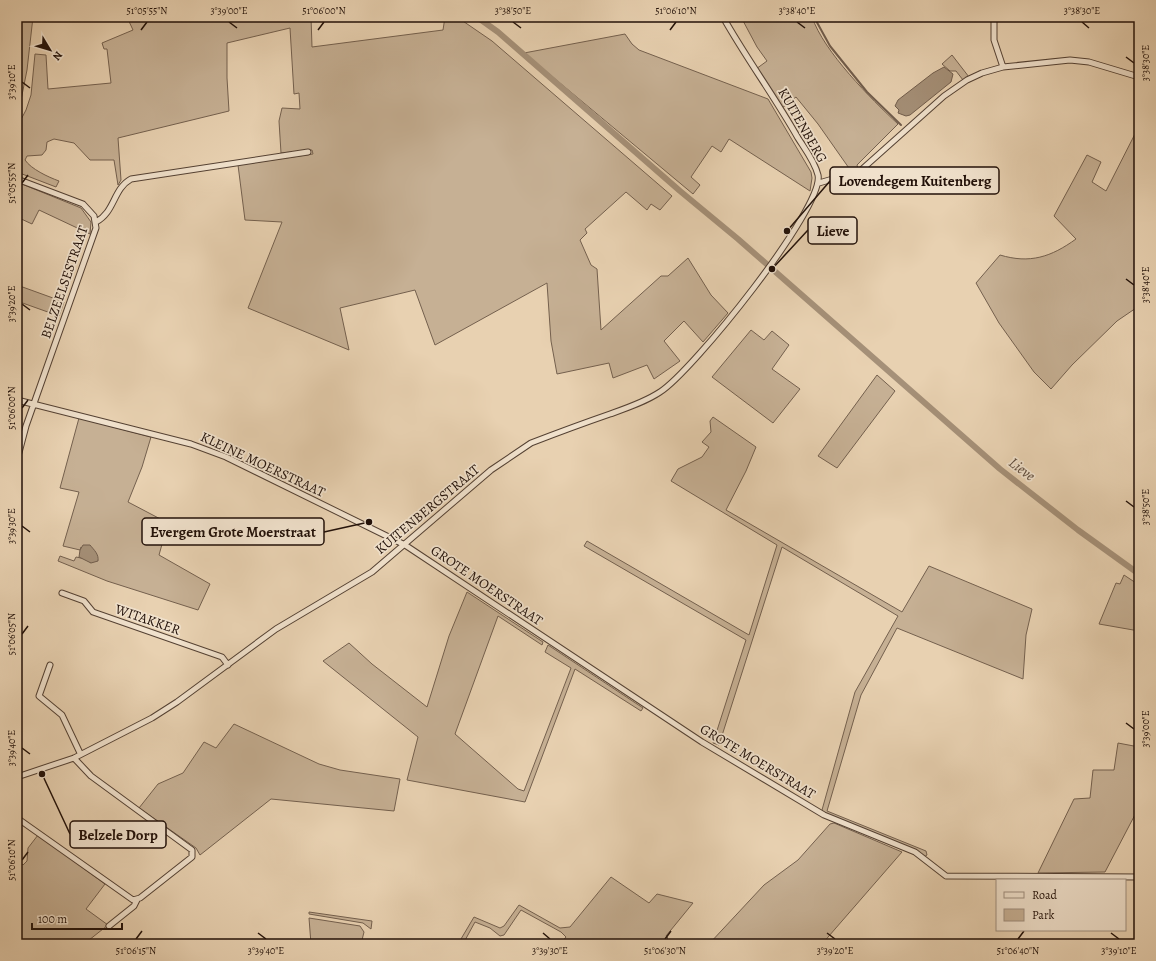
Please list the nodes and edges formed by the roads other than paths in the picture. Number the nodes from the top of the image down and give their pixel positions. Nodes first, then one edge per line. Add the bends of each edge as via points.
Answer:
1 (723, 17) edge
2 (994, 17) edge
3 (1003, 67) junction
4 (1139, 77) edge
5 (308, 152) dead end
6 (17, 179) edge
7 (819, 183) junction
8 (96, 222) junction
9 (767, 269) joint
10 (17, 400) edge
11 (35, 404) junction
12 (17, 460) edge
13 (404, 545) junction
14 (62, 593) dead end
15 (50, 665) dead end
16 (228, 665) junction
17 (80, 753) junction
18 (74, 758) junction
19 (17, 777) edge
20 (17, 818) edge
21 (1139, 877) edge
22 (137, 900) junction
23 (109, 926) dead end

1 - 7 street, KUITENBERG via 786,117 812,162
2 - 3 street via 994,40
3 - 4 street via 1080,60
3 - 7 street via 967,80 944,96 860,171
5 - 8 street, BELZEELSESTRAAT via 131,179 123,183 108,214
6 - 8 street via 83,204 90,210
7 - 9 street, KUITENBERG via 811,201
8 - 11 street, BELZEELSESTRAAT via 96,234 86,255
9 - 13 street, KUITENBERGSTRAAT via 708,346 661,392 635,405 531,443 514,453
10 - 11 street, KLEINE MOERSTRAAT
11 - 12 street, BELZEELSESTRAAT
11 - 13 street, KLEINE MOERSTRAAT via 191,444 226,457
13 - 16 street, KUITENBERGSTRAAT via 372,572 307,609
13 - 21 street, GROTE MOERSTRAAT via 702,742 824,815 915,852 946,876
14 - 16 street, WITAKKER via 84,600 93,612 222,657
15 - 17 street via 39,696 62,715
16 - 17 street, KUITENBERGSTRAAT via 163,711
17 - 18 street, KUITENBERGSTRAAT
18 - 19 street, KUITENBERGSTRAAT
18 - 22 street via 92,776 192,850 191,858
20 - 22 street via 130,899
22 - 23 street via 134,906

